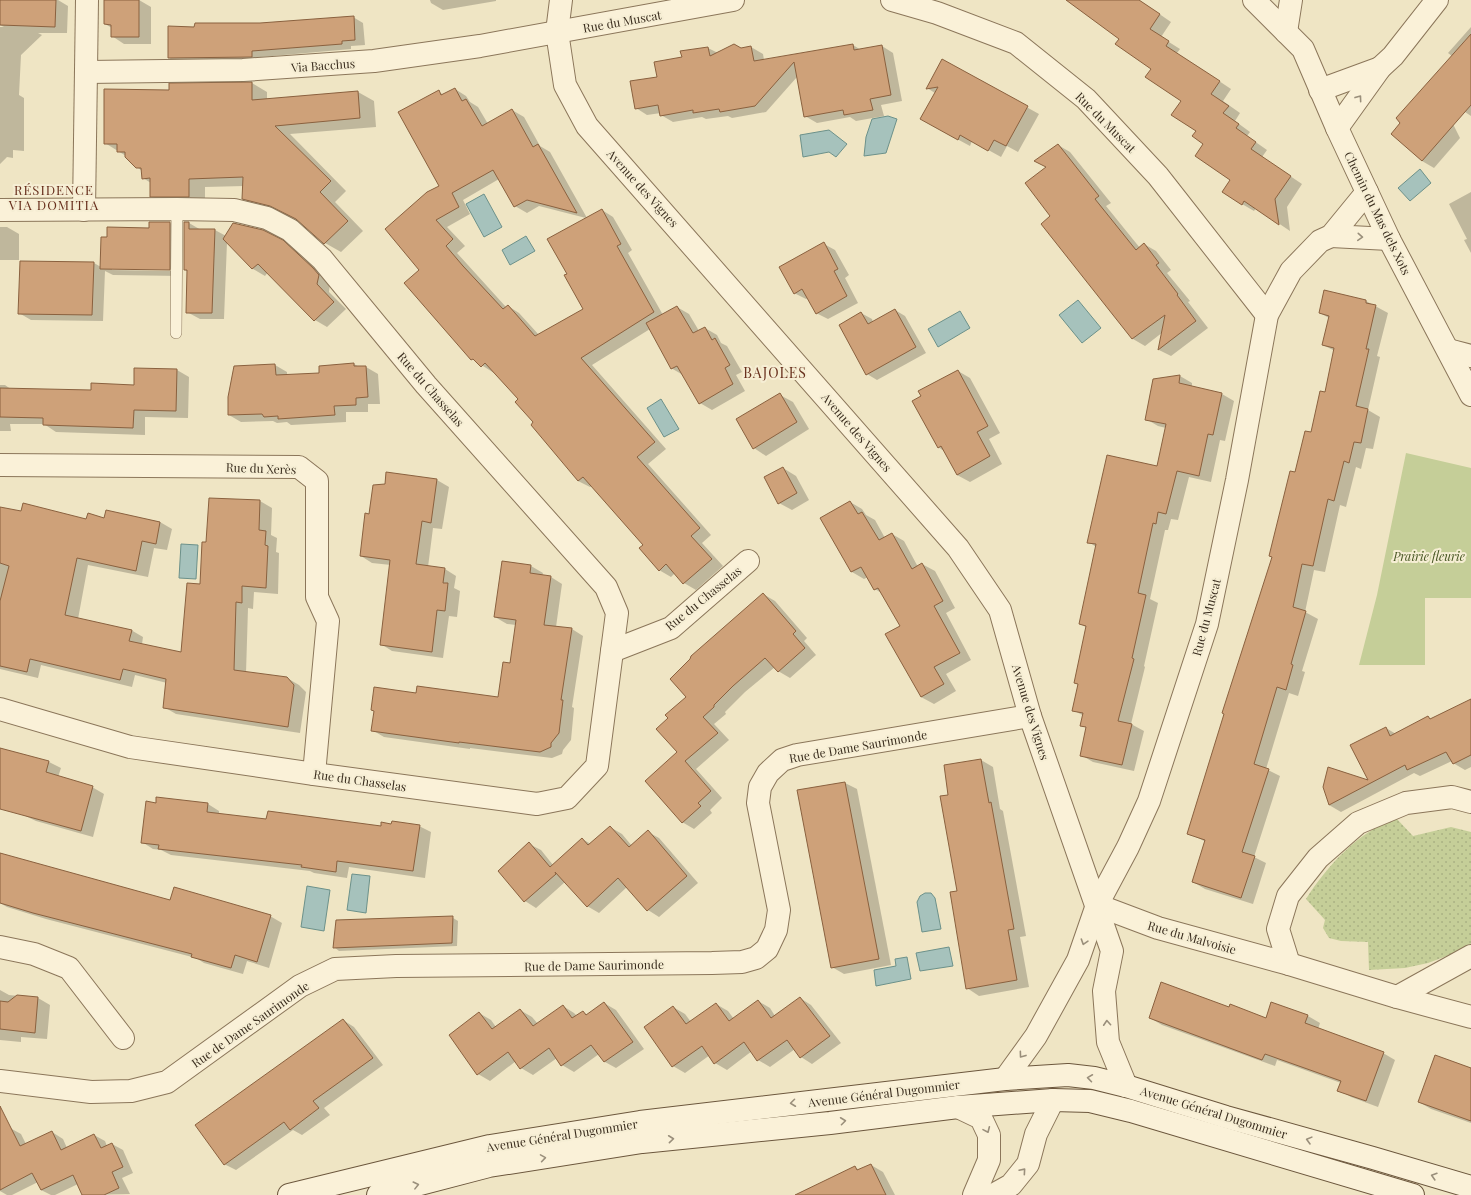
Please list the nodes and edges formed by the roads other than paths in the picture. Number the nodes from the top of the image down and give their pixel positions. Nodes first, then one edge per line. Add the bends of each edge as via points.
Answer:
1 (87, 0) edge
2 (561, 0) edge
3 (734, 0) edge
4 (892, 0) edge
5 (1291, 0) edge
6 (1437, 0) edge
7 (1257, 1) edge
8 (558, 32) junction
9 (1286, 32) junction
10 (1380, 68) junction
11 (87, 72) junction
12 (1320, 90) junction
13 (1337, 128) junction
14 (1367, 192) junction
15 (177, 209) junction
16 (0, 210) edge
17 (84, 210) junction
18 (1331, 236) junction
19 (1389, 239) junction
20 (1268, 315) junction
21 (176, 333) dead end
22 (1448, 350) junction
23 (1471, 356) edge
24 (1470, 391) edge
25 (0, 465) edge
26 (748, 561) dead end
27 (612, 651) junction
28 (0, 709) edge
29 (1030, 716) junction
30 (314, 774) junction
31 (1471, 802) edge
32 (1097, 905) junction
33 (0, 948) edge
34 (1471, 956) edge
35 (1289, 964) junction
36 (1397, 997) junction
37 (1471, 1017) edge
38 (123, 1038) dead end
39 (1005, 1078) junction
40 (0, 1081) edge
41 (1126, 1086) junction
42 (1053, 1100) junction
43 (958, 1107) junction
44 (1471, 1188) edge
45 (289, 1195) edge
46 (378, 1195) edge
47 (974, 1195) edge
48 (993, 1195) edge
49 (1412, 1195) edge

1 - 11 street
2 - 8 street, Avenue des Vignes
3 - 8 street, Rue du Muscat
4 - 20 street, Rue du Muscat via 937,13 1016,43 1086,99 1158,176
5 - 9 street
6 - 10 street via 1393,56
7 - 9 street, Chemin du Mas dels Xots
8 - 11 street, Via Bacchus via 374,62 243,70
8 - 29 street, Avenue des Vignes via 565,85 587,126 958,548 1000,610
9 - 12 street, Chemin du Mas dels Xots via 1303,49
10 - 12 street
13 -> 10 street
11 - 17 street
12 - 13 street, Chemin du Mas dels Xots
13 - 14 street, Chemin du Mas dels Xots
14 - 18 street, Rue du Muscat
14 - 19 street, Chemin du Mas dels Xots
15 - 17 street
15 - 21 lane
15 - 27 street, Rue du Chasselas via 234,210 267,218 290,230 322,259 426,384 606,587 617,613
16 - 17 street
18 -> 19 street
18 - 20 street, Rue du Muscat via 1320,241 1291,271
19 - 22 street, Chemin du Mas dels Xots
20 - 32 street, Rue du Muscat via 1207,624 1150,801
22 - 23 street
22 - 24 street, Chemin du Mas dels Xots
25 - 30 street, Rue du Xerès via 299,468 317,481 317,597 328,621
26 - 27 street, Rue du Chasselas via 671,628
27 - 30 street, Rue du Chasselas via 597,766 567,798 537,804
28 - 30 street, Rue du Chasselas via 130,747
29 - 32 street, Avenue des Vignes
29 - 40 street, Rue de Dame Saurimonde via 797,755 782,760 768,774 760,787 758,802 779,910 776,930 767,949 756,958 742,962 712,963 396,966 335,969 300,986 167,1082 131,1091 91,1092
31 - 35 street via 1452,797 1406,803 1358,823 1318,858 1288,896 1278,929
32 - 35 street, Rue du Malvoisie via 1158,928
32 -> 39 street via 1078,960 1036,1036
41 -> 32 street, Avenue des Vignes via 1108,1042 1104,991 1112,951
33 - 38 street via 34,954 69,968
34 - 36 street
35 - 36 street, Rue du Malvoisie
36 - 37 street, Rue du Malvoisie
41 -> 39 street, Avenue Général Dugommier via 1068,1075
39 -> 45 street, Avenue Général Dugommier via 640,1122 490,1146
44 -> 41 street, Avenue Général Dugommier via 1226,1118
42 - 43 street, Avenue Général Dugommier
48 -> 42 street via 1011,1185 1028,1164 1036,1134
42 - 49 street, Avenue Général Dugommier via 1090,1101
46 -> 43 street, Avenue Général Dugommier via 489,1166 642,1142
43 -> 47 street via 981,1118 989,1135 989,1160

